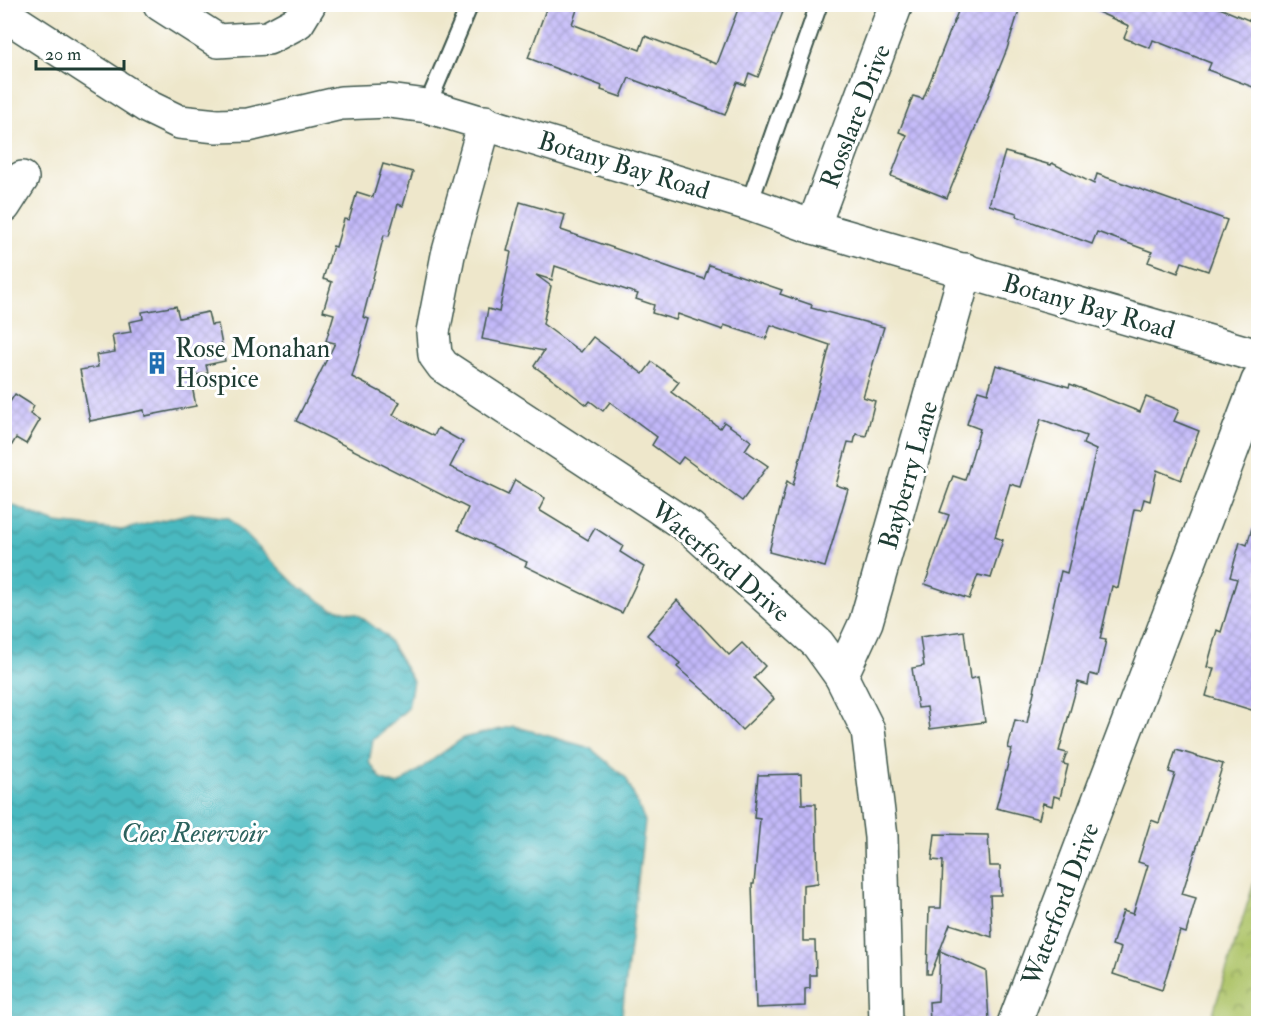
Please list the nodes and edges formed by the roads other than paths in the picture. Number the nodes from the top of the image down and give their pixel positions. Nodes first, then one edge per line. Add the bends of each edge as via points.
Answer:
1 (160, 4) edge
2 (309, 4) edge
3 (470, 4) edge
4 (819, 4) edge
5 (896, 4) edge
6 (4, 14) edge
7 (427, 106) junction
8 (485, 122) junction
9 (22, 178) dead end
10 (750, 204) junction
11 (4, 206) edge
12 (813, 226) junction
13 (966, 270) junction
14 (1258, 356) edge
15 (1258, 381) edge
16 (841, 676) junction
17 (886, 1023) edge
18 (1014, 1023) edge

1 - 2 street via 218,41 268,38 298,22
3 - 7 lane
4 - 10 lane
5 - 12 street, Rosslare Drive
6 - 7 street, Botany Bay Road via 148,107 179,122 249,125 340,104 389,101
7 - 8 street, Botany Bay Road
8 - 10 street, Botany Bay Road
8 - 16 street, Waterford Drive via 448,255 433,332 435,355 443,366 690,528 819,644
9 - 11 street
10 - 12 street, Botany Bay Road
12 - 13 street, Botany Bay Road
13 - 14 street, Botany Bay Road
13 - 16 street, Bayberry Lane via 866,622
15 - 18 street, Waterford Drive
16 - 17 street, Waterford Drive via 868,730 881,837

